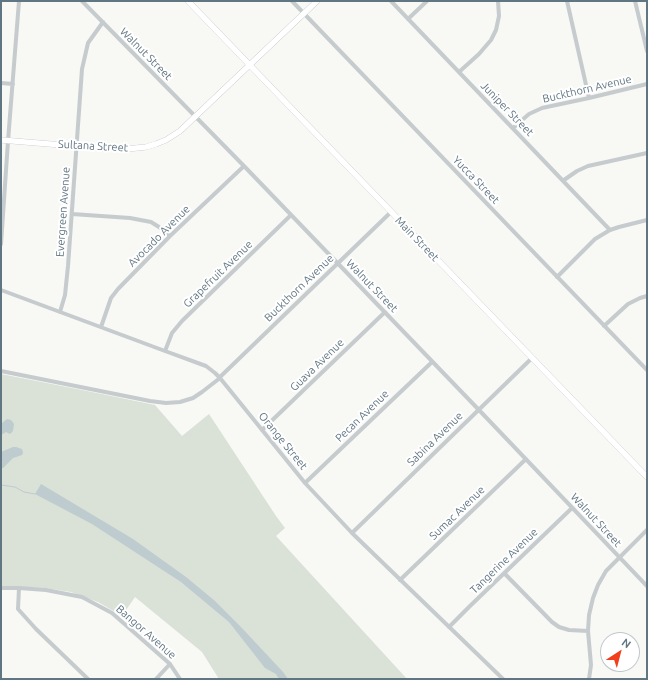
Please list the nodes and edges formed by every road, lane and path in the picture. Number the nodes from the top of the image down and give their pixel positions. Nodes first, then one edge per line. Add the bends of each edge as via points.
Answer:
1 (19, 1) edge
2 (82, 1) edge
3 (188, 1) edge
4 (292, 1) edge
5 (317, 1) edge
6 (391, 1) edge
7 (427, 1) edge
8 (498, 1) edge
9 (567, 1) edge
10 (635, 1) edge
11 (304, 14) junction
12 (408, 19) junction
13 (103, 22) junction
14 (647, 51) edge
15 (250, 65) junction
16 (459, 72) junction
17 (1, 83) edge
18 (13, 84) junction
19 (647, 84) edge
20 (589, 98) junction
21 (196, 117) junction
22 (513, 128) junction
23 (1, 140) edge
24 (8, 141) junction
25 (76, 146) junction
26 (647, 153) edge
27 (244, 166) junction
28 (564, 180) junction
29 (391, 212) junction
30 (72, 214) junction
31 (291, 215) junction
32 (647, 220) edge
33 (610, 230) junction
34 (170, 236) junction
35 (1, 244) edge
36 (337, 263) junction
37 (557, 277) junction
38 (1, 290) edge
39 (647, 296) edge
40 (60, 312) junction
41 (385, 312) junction
42 (604, 326) junction
43 (100, 327) junction
44 (165, 351) junction
45 (532, 358) junction
46 (432, 362) junction
47 (647, 370) edge
48 (1, 371) edge
49 (220, 378) junction
50 (479, 410) junction
51 (262, 430) junction
52 (526, 459) junction
53 (647, 477) edge
54 (305, 483) junction
55 (572, 508) junction
56 (647, 530) edge
57 (352, 533) junction
58 (619, 557) junction
59 (504, 574) junction
60 (400, 580) junction
61 (647, 586) edge
62 (1, 588) edge
63 (19, 588) junction
64 (449, 627) junction
65 (588, 631) junction
66 (170, 664) junction
67 (88, 679) edge
68 (156, 679) edge
69 (180, 679) edge
70 (503, 679) edge
71 (589, 679) edge

1 - 18 street
2 - 13 street, Walnut Street
3 - 15 main road, Main Street
4 - 11 street, Yucca Street
5 - 11 main road, Sultana Street
6 - 12 street, Juniper Street
7 - 12 street
8 - 16 street via 499,16 491,40
9 - 20 street
10 - 14 street
11 - 15 main road, Sultana Street
11 - 37 street, Yucca Street
12 - 16 street, Juniper Street
13 - 21 street, Walnut Street
13 - 25 street, Evergreen Avenue via 86,50 82,69
15 - 21 main road, Sultana Street
15 - 29 main road, Main Street
16 - 22 street, Juniper Street
17 - 18 street
18 - 24 street
19 - 20 street, Buckthorn Avenue
20 - 22 street, Buckthorn Avenue via 542,108 528,114
21 - 25 main road, Sultana Street via 180,132 146,147 111,149
21 - 27 street, Walnut Street
22 - 28 street, Juniper Street
23 - 24 main road, Sultana Street
24 - 25 main road, Sultana Street
24 - 35 street
25 - 30 street, Evergreen Avenue
26 - 28 street via 588,166
27 - 31 street, Walnut Street
27 - 34 street, Avocado Avenue
28 - 33 street, Juniper Street
29 - 36 street, Buckthorn Avenue
29 - 45 main road, Main Street
30 - 34 street via 151,222
30 - 40 street, Evergreen Avenue via 65,295
31 - 36 street, Walnut Street
31 - 44 street, Grapefruit Avenue via 182,321 172,333
32 - 33 street
33 - 37 street via 595,240
34 - 43 street, Avocado Avenue via 111,298
36 - 41 street, Walnut Street
36 - 49 street, Buckthorn Avenue
37 - 42 street, Yucca Street
38 - 40 street, Orange Street
39 - 42 street via 628,304
40 - 43 street, Orange Street
41 - 46 street, Walnut Street
41 - 51 street, Guava Avenue
42 - 47 street, Yucca Street
43 - 44 street, Orange Street
44 - 49 street, Orange Street via 206,366
45 - 50 street, Sabina Avenue
45 - 53 main road, Main Street
46 - 50 street, Walnut Street
46 - 54 street, Pecan Avenue
48 - 49 street, Buckthorn Avenue via 166,403 193,398
49 - 51 street, Orange Street
50 - 52 street, Walnut Street
50 - 57 street, Sabina Avenue
51 - 54 street, Orange Street
52 - 55 street, Walnut Street
52 - 60 street, Sumac Avenue
54 - 57 street, Orange Street
55 - 58 street, Walnut Street
55 - 59 street, Tangerine Avenue
56 - 58 street
57 - 60 street, Orange Street
58 - 61 street, Walnut Street
58 - 65 street via 606,571 592,598
59 - 64 street, Tangerine Avenue
59 - 65 street via 559,627
60 - 64 street, Orange Street
62 - 63 street, Bangor Avenue
63 - 66 street, Bangor Avenue via 82,597 112,613
63 - 67 street via 18,609
64 - 70 street, Orange Street
65 - 71 street
66 - 68 street
66 - 69 street, Bangor Avenue

